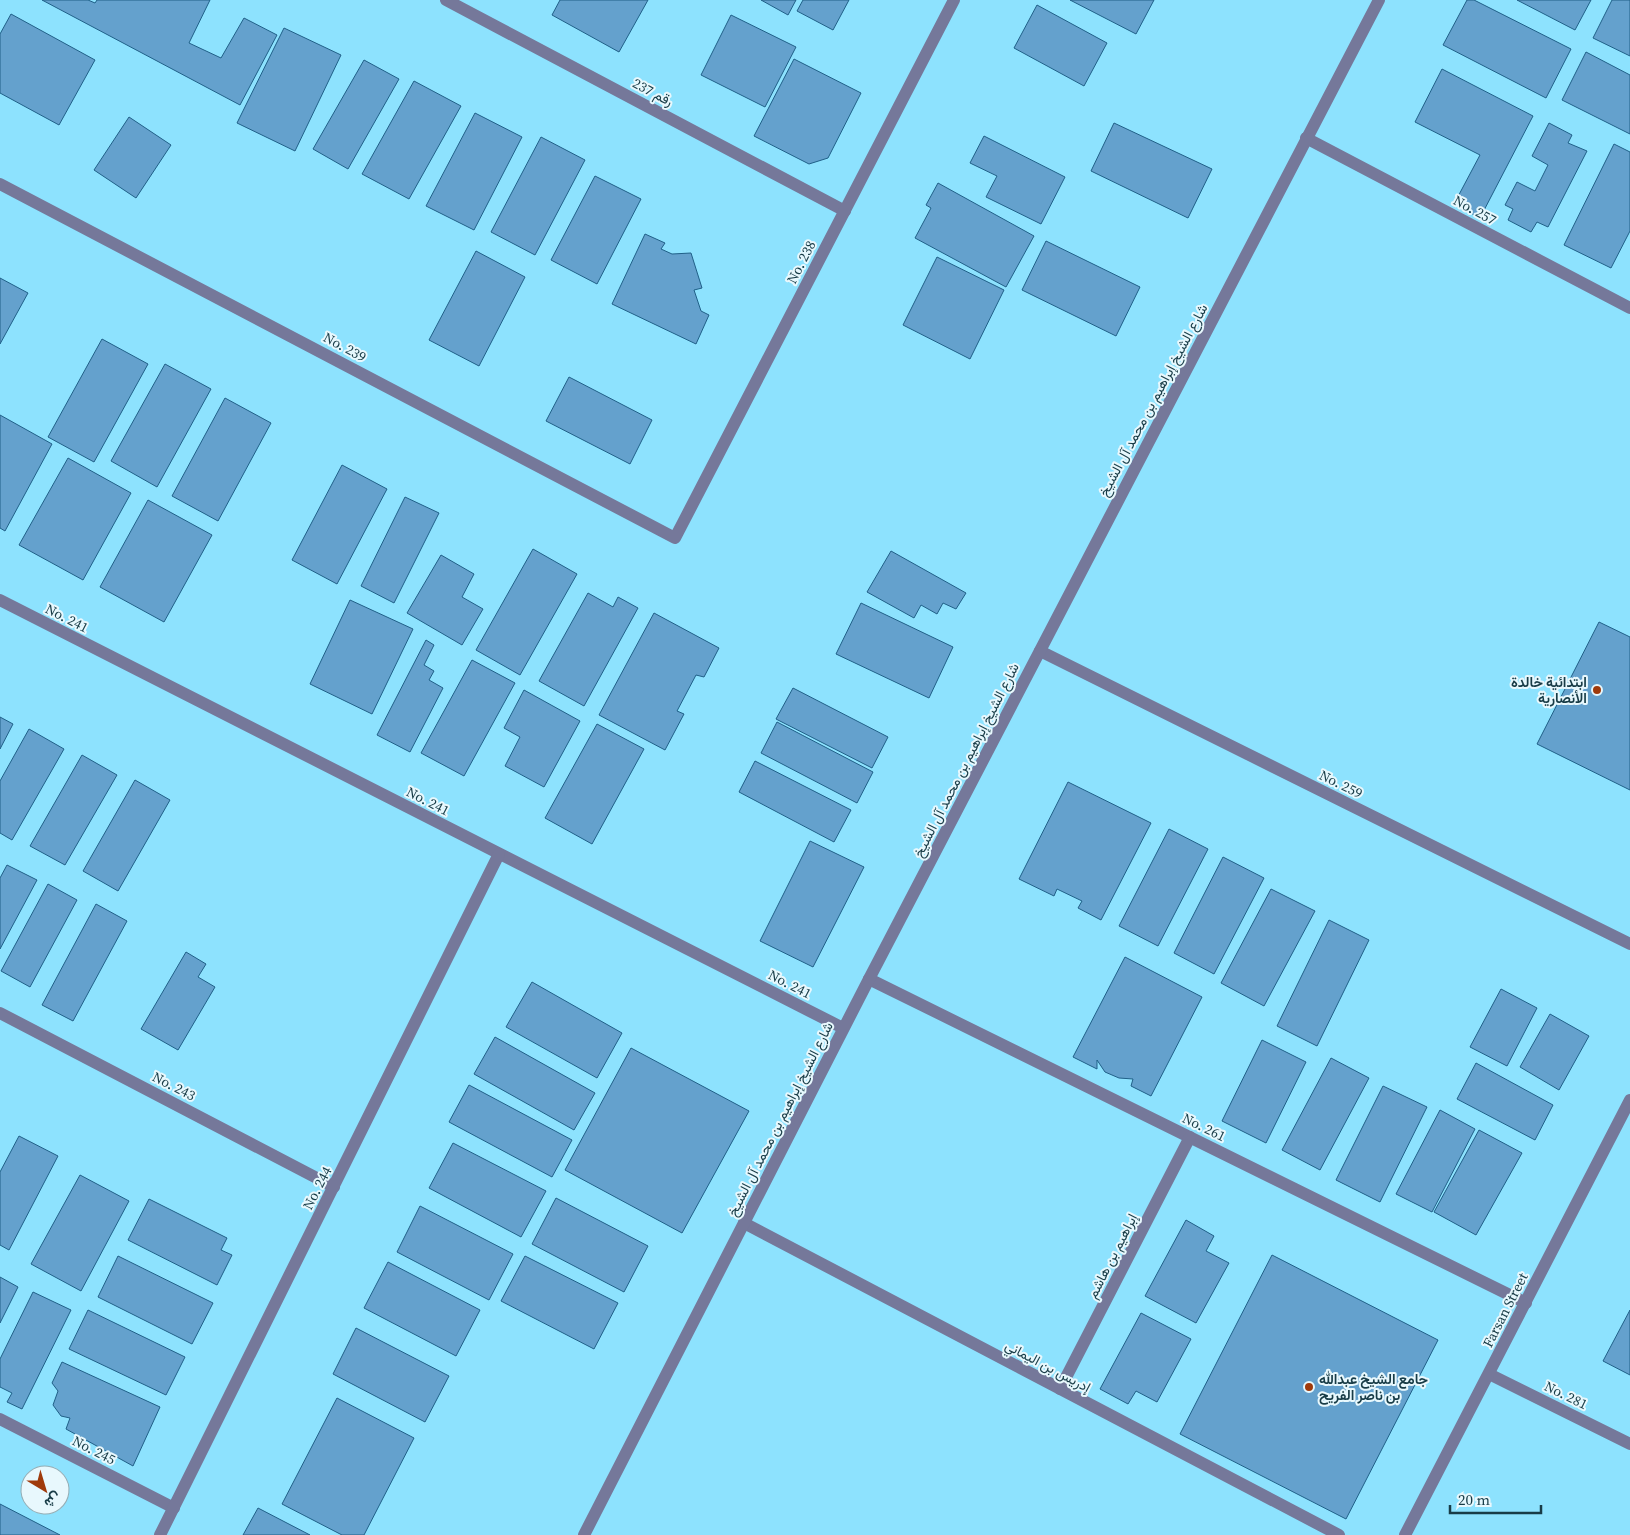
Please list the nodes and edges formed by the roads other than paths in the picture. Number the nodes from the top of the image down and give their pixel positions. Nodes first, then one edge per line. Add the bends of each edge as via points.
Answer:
1 (446, 0) edge
2 (954, 0) edge
3 (1379, 0) edge
4 (1306, 138) junction
5 (0, 184) edge
6 (845, 211) junction
7 (1630, 308) edge
8 (675, 538) joint
9 (0, 600) edge
10 (1040, 651) junction
11 (500, 854) junction
12 (1630, 944) edge
13 (869, 979) junction
14 (0, 1013) edge
15 (843, 1028) junction
16 (1630, 1100) edge
17 (1190, 1137) junction
18 (334, 1186) junction
19 (744, 1223) junction
20 (1526, 1303) junction
21 (1489, 1374) junction
22 (1060, 1389) junction
23 (0, 1419) edge
24 (1630, 1444) edge
25 (174, 1508) junction
26 (160, 1535) edge
27 (584, 1535) edge
28 (1339, 1535) edge
29 (1405, 1535) edge

1 - 6 street, رقم 237
2 - 6 street, No. 238
3 - 4 street, شارع الشيخ إبراهيم بن محمد آل الشيخ
4 - 7 street, No. 257
4 - 10 street, شارع الشيخ إبراهيم بن محمد آل الشيخ
5 - 8 street, No. 239
6 - 8 street, No. 238
9 - 11 street, No. 241
10 - 12 street, No. 259
10 - 13 street, شارع الشيخ إبراهيم بن محمد آل الشيخ
11 - 15 street, No. 241
11 - 18 street, No. 244
13 - 15 street, شارع الشيخ إبراهيم بن محمد آل الشيخ
13 - 17 street, No. 261
14 - 18 street, No. 243
15 - 19 street, شارع الشيخ إبراهيم بن محمد آل الشيخ
16 - 20 street, Farsan Street
17 - 20 street, No. 261
17 - 22 street, إبراهيم بن هاشم
18 - 25 street, No. 244
19 - 22 street, إدريس بن اليماني
19 - 27 street, شارع الشيخ إبراهيم بن محمد آل الشيخ
20 - 21 street, Farsan Street
21 - 24 street, No. 281
21 - 29 street, Farsan Street
22 - 28 street, إدريس بن اليماني
23 - 25 street, No. 245
25 - 26 street, No. 244

